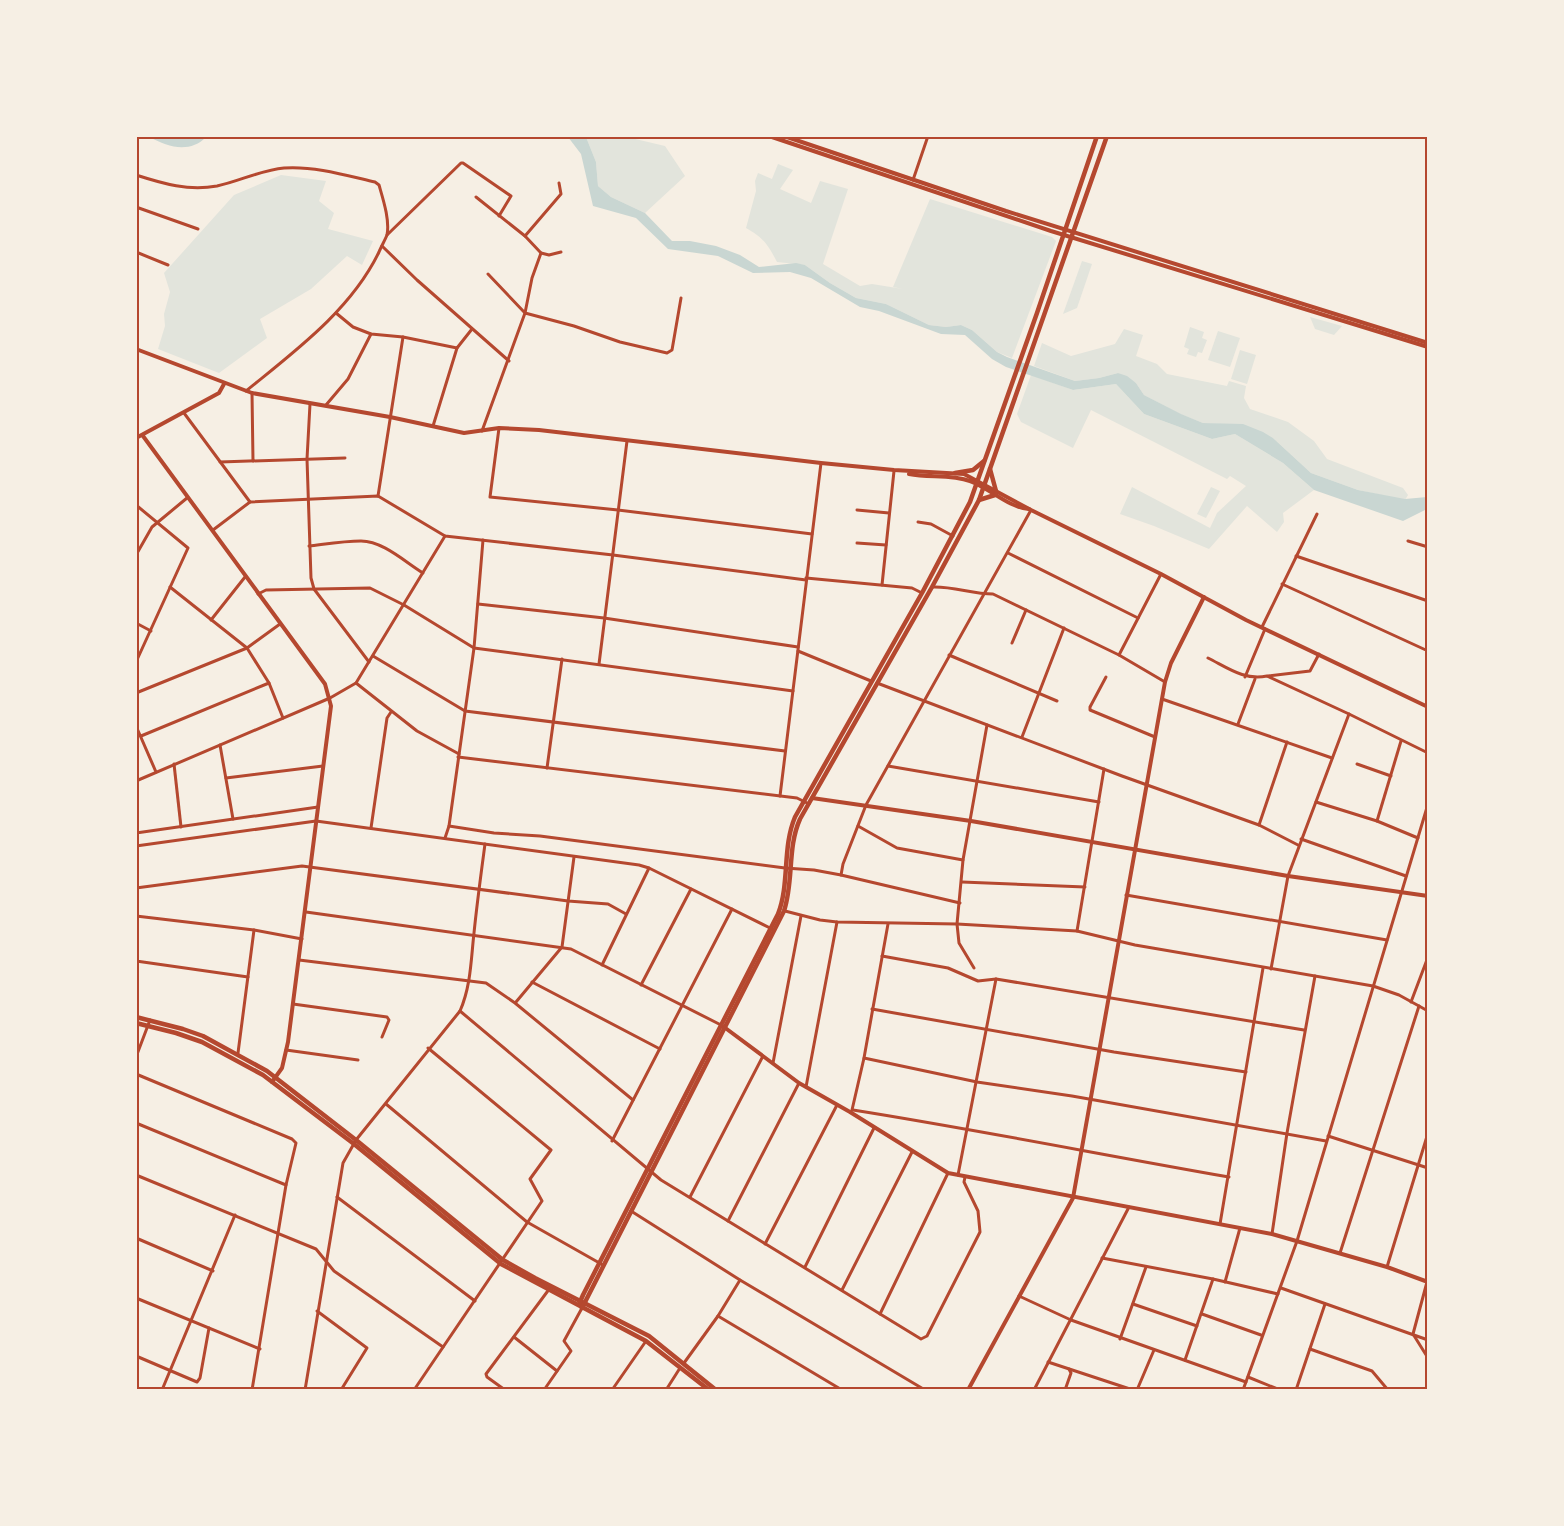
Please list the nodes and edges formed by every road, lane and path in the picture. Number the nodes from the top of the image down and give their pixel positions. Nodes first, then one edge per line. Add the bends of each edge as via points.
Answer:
1 (769, 136) edge
2 (784, 136) edge
3 (928, 136) edge
4 (1097, 136) edge
5 (1107, 136) edge
6 (136, 175) edge
7 (913, 180) junction
8 (559, 183) dead end
9 (476, 197) dead end
10 (136, 207) edge
11 (499, 216) junction
12 (198, 229) dead end
13 (1065, 232) junction
14 (1073, 234) junction
15 (387, 235) junction
16 (525, 236) junction
17 (382, 246) junction
18 (136, 252) edge
19 (561, 252) dead end
20 (541, 253) junction
21 (168, 265) dead end
22 (488, 274) dead end
23 (681, 298) dead end
24 (336, 313) junction
25 (525, 313) junction
26 (472, 329) junction
27 (371, 334) junction
28 (403, 337) junction
29 (1428, 345) edge
30 (457, 348) junction
31 (136, 349) edge
32 (509, 361) junction
33 (224, 384) junction
34 (246, 391) junction
35 (252, 393) junction
36 (310, 403) junction
37 (326, 405) junction
38 (184, 413) junction
39 (390, 417) junction
40 (433, 426) junction
41 (499, 428) junction
42 (482, 431) junction
43 (143, 436) junction
44 (136, 438) edge
45 (627, 441) junction
46 (345, 458) dead end
47 (307, 459) junction
48 (985, 459) junction
49 (253, 461) junction
50 (220, 462) junction
51 (820, 463) junction
52 (990, 466) junction
53 (894, 470) junction
54 (954, 473) junction
55 (977, 482) junction
56 (983, 486) junction
57 (996, 493) junction
58 (378, 496) junction
59 (187, 498) junction
60 (308, 500) junction
61 (979, 500) junction
62 (250, 502) junction
63 (136, 505) edge
64 (618, 510) junction
65 (857, 510) dead end
66 (1031, 510) junction
67 (889, 513) junction
68 (1317, 514) dead end
69 (158, 522) junction
70 (918, 522) dead end
71 (211, 531) junction
72 (812, 534) junction
73 (445, 536) junction
74 (953, 536) junction
75 (483, 540) junction
76 (1408, 541) dead end
77 (856, 543) dead end
78 (886, 545) junction
79 (309, 546) junction
80 (1428, 547) edge
81 (1008, 552) junction
82 (136, 555) edge
83 (613, 555) junction
84 (1296, 556) junction
85 (423, 573) junction
86 (1161, 574) junction
87 (245, 577) junction
88 (806, 579) junction
89 (1282, 584) junction
90 (882, 585) junction
91 (170, 587) junction
92 (932, 587) junction
93 (314, 589) junction
94 (922, 593) junction
95 (258, 594) junction
96 (985, 594) junction
97 (1204, 597) junction
98 (1428, 601) edge
99 (478, 604) junction
100 (404, 605) junction
101 (1026, 610) junction
102 (604, 618) junction
103 (1138, 618) junction
104 (211, 620) junction
105 (136, 623) edge
106 (280, 624) junction
107 (1064, 628) junction
108 (1264, 628) junction
109 (151, 631) junction
110 (1012, 644) dead end
111 (247, 648) junction
112 (474, 648) junction
113 (798, 649) junction
114 (1428, 651) edge
115 (1319, 654) junction
116 (949, 655) junction
117 (1119, 655) junction
118 (373, 656) junction
119 (1208, 658) dead end
120 (562, 659) junction
121 (136, 662) edge
122 (369, 662) junction
123 (598, 664) junction
124 (1267, 676) junction
125 (1106, 677) dead end
126 (1245, 677) junction
127 (1255, 679) junction
128 (269, 682) junction
129 (874, 682) junction
130 (1165, 682) junction
131 (356, 683) junction
132 (793, 691) junction
133 (136, 693) edge
134 (1038, 694) junction
135 (330, 698) junction
136 (1162, 699) junction
137 (924, 701) junction
138 (1057, 701) dead end
139 (1428, 707) edge
140 (465, 711) junction
141 (391, 712) junction
142 (1349, 714) junction
143 (283, 718) junction
144 (553, 723) junction
145 (1238, 724) junction
146 (987, 725) junction
147 (136, 726) edge
148 (141, 735) junction
149 (1022, 737) junction
150 (1155, 737) junction
151 (1287, 741) junction
152 (1401, 741) junction
153 (220, 745) junction
154 (786, 751) junction
155 (1428, 753) edge
156 (459, 755) junction
157 (1332, 758) junction
158 (174, 764) junction
159 (1357, 764) dead end
160 (323, 766) junction
161 (888, 766) junction
162 (547, 768) junction
163 (1104, 769) junction
164 (156, 771) junction
165 (1391, 776) junction
166 (226, 778) junction
167 (136, 781) edge
168 (977, 781) junction
169 (1146, 785) junction
170 (780, 796) junction
171 (813, 798) junction
172 (807, 801) junction
173 (1100, 802) junction
174 (1316, 802) junction
175 (1428, 804) edge
176 (866, 805) junction
177 (318, 807) junction
178 (233, 819) junction
179 (316, 821) junction
180 (971, 821) junction
181 (1377, 821) junction
182 (1259, 825) junction
183 (449, 826) junction
184 (857, 826) junction
185 (181, 827) junction
186 (371, 828) junction
187 (136, 833) edge
188 (445, 838) junction
189 (1418, 838) junction
190 (1301, 839) junction
191 (1093, 842) junction
192 (485, 844) junction
193 (1298, 845) junction
194 (136, 846) edge
195 (1135, 850) junction
196 (574, 857) junction
197 (963, 860) junction
198 (310, 867) junction
199 (649, 868) junction
200 (788, 869) junction
201 (841, 875) junction
202 (1288, 876) junction
203 (1406, 876) junction
204 (962, 882) junction
205 (1085, 887) junction
206 (136, 888) edge
207 (478, 889) junction
208 (691, 889) junction
209 (1402, 892) junction
210 (1126, 895) junction
211 (1428, 896) edge
212 (568, 901) junction
213 (960, 903) junction
214 (732, 909) junction
215 (782, 910) junction
216 (306, 912) junction
217 (627, 914) junction
218 (136, 916) edge
219 (801, 916) junction
220 (1279, 921) junction
221 (837, 922) junction
222 (888, 924) junction
223 (957, 924) junction
224 (772, 929) junction
225 (254, 930) junction
226 (1077, 931) junction
227 (474, 934) junction
228 (302, 939) junction
229 (1387, 940) junction
230 (1119, 941) junction
231 (562, 946) junction
232 (882, 956) junction
233 (1428, 957) edge
234 (299, 960) junction
235 (136, 961) edge
236 (602, 965) junction
237 (1263, 968) junction
238 (974, 969) dead end
239 (1271, 969) junction
240 (1315, 976) junction
241 (248, 977) junction
242 (996, 979) junction
243 (470, 981) junction
244 (532, 982) junction
245 (641, 985) junction
246 (1373, 986) junction
247 (1108, 997) junction
248 (1411, 1002) junction
249 (515, 1003) junction
250 (293, 1004) junction
251 (683, 1006) junction
252 (1419, 1006) junction
253 (872, 1009) junction
254 (460, 1011) junction
255 (1428, 1011) edge
256 (136, 1017) edge
257 (150, 1020) junction
258 (136, 1023) edge
259 (1255, 1023) junction
260 (148, 1026) junction
261 (723, 1026) junction
262 (986, 1029) junction
263 (1304, 1030) junction
264 (382, 1037) dead end
265 (428, 1048) junction
266 (660, 1049) junction
267 (1100, 1049) junction
268 (286, 1050) junction
269 (238, 1053) junction
270 (763, 1056) junction
271 (136, 1057) edge
272 (864, 1058) junction
273 (358, 1060) dead end
274 (773, 1063) junction
275 (1246, 1072) junction
276 (136, 1074) edge
277 (274, 1079) junction
278 (977, 1082) junction
279 (799, 1083) junction
280 (806, 1087) junction
281 (1090, 1099) junction
282 (633, 1100) junction
283 (386, 1104) junction
284 (837, 1105) junction
285 (852, 1111) junction
286 (136, 1123) edge
287 (1238, 1125) junction
288 (874, 1128) junction
289 (967, 1128) junction
290 (1287, 1133) junction
291 (1428, 1133) edge
292 (1328, 1136) junction
293 (612, 1141) junction
294 (1326, 1141) junction
295 (355, 1142) junction
296 (1081, 1151) junction
297 (1373, 1151) junction
298 (912, 1152) junction
299 (1418, 1165) junction
300 (1428, 1168) edge
301 (648, 1171) junction
302 (948, 1173) junction
303 (136, 1175) edge
304 (958, 1176) junction
305 (965, 1177) junction
306 (1229, 1177) junction
307 (286, 1185) junction
308 (337, 1197) junction
309 (690, 1197) junction
310 (1073, 1198) junction
311 (1129, 1207) junction
312 (628, 1210) junction
313 (235, 1215) junction
314 (728, 1221) junction
315 (527, 1222) junction
316 (1220, 1224) junction
317 (1240, 1228) junction
318 (279, 1233) junction
319 (1272, 1234) junction
320 (136, 1238) edge
321 (1297, 1241) junction
322 (765, 1244) junction
323 (1340, 1253) junction
324 (1102, 1258) junction
325 (326, 1260) junction
326 (502, 1262) junction
327 (601, 1264) junction
328 (805, 1267) junction
329 (1387, 1267) junction
330 (1146, 1268) junction
331 (213, 1271) junction
332 (1212, 1279) junction
333 (740, 1280) junction
334 (1427, 1281) edge
335 (1226, 1282) junction
336 (549, 1288) junction
337 (1281, 1288) junction
338 (842, 1290) junction
339 (1278, 1294) junction
340 (1019, 1296) junction
341 (136, 1298) edge
342 (475, 1301) junction
343 (582, 1304) junction
344 (1133, 1304) junction
345 (1325, 1304) junction
346 (317, 1311) junction
347 (880, 1314) junction
348 (1202, 1314) junction
349 (718, 1316) junction
350 (192, 1320) junction
351 (1071, 1320) junction
352 (1197, 1326) junction
353 (209, 1328) junction
354 (1413, 1334) junction
355 (1262, 1335) junction
356 (513, 1337) junction
357 (1120, 1339) junction
358 (1428, 1340) edge
359 (646, 1341) junction
360 (442, 1347) junction
361 (260, 1349) junction
362 (1154, 1349) junction
363 (1310, 1349) junction
364 (136, 1356) edge
365 (1428, 1358) edge
366 (1185, 1360) junction
367 (1048, 1362) junction
368 (682, 1365) junction
369 (1069, 1368) junction
370 (170, 1371) junction
371 (557, 1371) junction
372 (1248, 1377) junction
373 (1246, 1382) junction
374 (162, 1389) edge
375 (252, 1389) edge
376 (305, 1389) edge
377 (341, 1389) edge
378 (417, 1389) edge
379 (505, 1389) edge
380 (544, 1389) edge
381 (612, 1389) edge
382 (666, 1389) edge
383 (709, 1389) edge
384 (716, 1389) edge
385 (842, 1389) edge
386 (925, 1389) edge
387 (968, 1389) edge
388 (1034, 1389) edge
389 (1065, 1389) edge
390 (1135, 1389) edge
391 (1243, 1389) edge
392 (1280, 1389) edge
393 (1296, 1389) edge
394 (1388, 1389) edge

1 - 13 main road
2 - 7 main road
3 - 7 street
4 - 13 main road
5 - 14 main road
6 - 15 street via 187,188 219,185 283,168 321,169 379,185
7 - 13 main road
8 - 16 street via 561,194
9 - 11 street
10 - 12 street
11 - 15 street via 511,196 461,163
11 - 16 street
13 - 14 main road
13 - 48 main road
14 - 29 main road
14 - 52 main road
15 - 17 street
16 - 20 street
17 - 24 street via 366,276
17 - 26 street
18 - 21 street
19 - 20 street
20 - 25 street
22 - 25 street
23 - 25 street via 672,350 667,353
24 - 27 street via 353,327
24 - 34 street
25 - 32 street
26 - 30 street
26 - 32 street
27 - 28 street
27 - 37 street via 348,379
28 - 30 street
28 - 39 street
30 - 40 street
31 - 33 main road
32 - 42 street
33 - 34 main road
33 - 38 main road via 219,393
34 - 35 main road
35 - 36 main road
35 - 49 street
36 - 37 main road
36 - 47 street
37 - 39 main road
38 - 43 main road
38 - 50 street
39 - 40 main road
39 - 58 street
40 - 42 main road via 464,433
41 - 42 main road
41 - 45 main road
41 - 64 street via 490,496
43 - 44 main road
43 - 59 main road
45 - 51 main road
45 - 64 street
46 - 47 street
47 - 49 street
47 - 60 street
48 - 54 main road via 973,470
48 - 55 main road
49 - 50 street
50 - 62 street
51 - 53 main road
51 - 72 street
52 - 56 main road
52 - 57 main road
53 - 54 main road
53 - 55 main road
53 - 67 street
54 - 55 main road
55 - 56 main road
55 - 74 main road
56 - 57 main road
56 - 61 main road
57 - 61 main road
57 - 66 main road
58 - 60 street
58 - 73 street
59 - 69 street
59 - 71 main road
60 - 62 street
60 - 79 street
61 - 92 main road
62 - 71 street
63 - 69 street
64 - 72 street
64 - 83 street
65 - 67 street
66 - 81 street
66 - 86 main road
67 - 78 street
68 - 84 street
69 - 82 street via 148,531
69 - 91 street via 188,548
70 - 74 street
71 - 87 main road
72 - 88 street
73 - 75 street
73 - 85 street
74 - 94 main road
75 - 83 street
75 - 99 street
76 - 80 street
77 - 78 street
78 - 90 street
79 - 85 street via 371,543
79 - 93 street
81 - 96 street
81 - 103 street
83 - 88 street
83 - 102 street
84 - 89 street
84 - 98 street
85 - 100 street
86 - 97 main road
86 - 103 street
87 - 95 main road
87 - 104 street
88 - 90 street
88 - 113 street
89 - 108 street
89 - 114 street
90 - 94 street
91 - 104 street
91 - 109 street
92 - 96 street
92 - 129 main road
93 - 95 street via 266,590
93 - 100 street via 370,588
93 - 122 street
94 - 129 main road
95 - 106 main road
96 - 101 street
96 - 116 street
97 - 108 main road
97 - 130 main road
99 - 102 street
99 - 112 street
100 - 112 street
100 - 118 street
101 - 107 street
101 - 110 street
102 - 113 street
102 - 123 street
103 - 117 street
104 - 111 street
105 - 109 street
106 - 111 street
106 - 135 main road via 325,684
107 - 117 street
107 - 134 street
108 - 115 main road
108 - 126 street
109 - 121 street
111 - 128 street
111 - 133 street
112 - 120 street
112 - 140 street
113 - 129 street
113 - 132 street
115 - 124 street via 1310,671
115 - 139 main road
116 - 134 street
116 - 137 street
117 - 130 street
118 - 122 street
118 - 140 street
119 - 126 street
120 - 123 street
120 - 144 street
122 - 131 street
123 - 132 street
124 - 127 street
124 - 142 street
125 - 150 street via 1090,707 1092,711
126 - 127 street
127 - 145 street
128 - 143 street
128 - 148 street
129 - 137 street
129 - 171 main road
129 - 172 main road
130 - 136 main road
131 - 135 street
131 - 141 street
132 - 154 street
134 - 138 street
134 - 149 street
135 - 143 street
135 - 160 main road
136 - 145 street
136 - 150 main road
137 - 146 street
137 - 161 street
140 - 144 street
140 - 156 street
141 - 156 street
141 - 186 street
142 - 152 street
142 - 157 street
143 - 153 street
144 - 154 street
144 - 162 street
145 - 151 street
146 - 149 street
146 - 168 street
147 - 148 street
148 - 164 street
149 - 163 street
150 - 169 main road
151 - 157 street
151 - 182 street
152 - 155 street
152 - 165 street
153 - 158 street
153 - 166 street
154 - 170 street
156 - 162 street
156 - 183 street
157 - 174 street
158 - 164 street
158 - 185 street
159 - 165 street
160 - 166 street
160 - 177 main road
161 - 168 street
161 - 176 street
162 - 170 street
163 - 169 street
163 - 173 street
164 - 167 street
165 - 181 street
166 - 178 street
168 - 173 street
168 - 180 street
169 - 182 street
169 - 195 main road
170 - 172 street
171 - 172 main road
171 - 176 main road
172 - 200 main road via 795,817 789,835
173 - 191 street
174 - 181 street
174 - 190 street
175 - 189 street
176 - 180 main road
176 - 184 street
177 - 178 street
177 - 179 main road
178 - 185 street
179 - 186 street
179 - 194 street
179 - 198 main road
180 - 191 main road
180 - 197 street
181 - 189 street
182 - 193 street
183 - 188 street
183 - 200 street
184 - 197 street via 897,848
184 - 201 street
185 - 187 street
186 - 188 street
188 - 192 street
189 - 203 street
190 - 193 street
190 - 203 street
191 - 195 main road
191 - 205 street
192 - 196 street
192 - 207 street
193 - 202 street
195 - 202 main road
195 - 210 main road
196 - 199 street
196 - 212 street
197 - 204 street
198 - 206 street
198 - 207 street
198 - 216 main road
199 - 208 street
199 - 217 street
200 - 201 street
200 - 215 main road
201 - 213 street
202 - 209 main road
202 - 220 street
203 - 209 street
204 - 205 street
204 - 213 street
205 - 226 street
207 - 212 street
207 - 227 street
208 - 214 street
208 - 245 street
209 - 211 main road
209 - 229 street
210 - 220 street
210 - 230 main road
212 - 217 street via 608,904
212 - 231 street
213 - 223 street
214 - 224 street
214 - 251 street
215 - 219 street
215 - 224 main road
216 - 227 street
216 - 228 main road
217 - 236 street
218 - 225 street
219 - 221 street
219 - 274 street
220 - 229 street
220 - 239 street
221 - 222 street
221 - 280 street
222 - 223 street
222 - 232 street
223 - 226 street
223 - 238 street via 959,944
224 - 261 main road
225 - 228 street
225 - 241 street
226 - 230 street
227 - 231 street
227 - 243 street
228 - 234 main road
229 - 246 street
230 - 237 street
230 - 247 main road
231 - 236 street
231 - 244 street
232 - 242 street via 948,968 978,981
232 - 253 street
233 - 248 street
234 - 243 street
234 - 250 main road
235 - 241 street
236 - 245 street
237 - 239 street
237 - 259 street
239 - 240 street
240 - 246 street
240 - 263 street
241 - 269 street
242 - 247 street
242 - 262 street
243 - 249 street via 486,983
243 - 254 street
244 - 249 street
244 - 266 street
245 - 251 street
246 - 248 street
246 - 292 street
247 - 259 street
247 - 267 main road
248 - 252 street
249 - 282 street
250 - 264 street via 387,1017
250 - 268 main road
251 - 261 street
251 - 266 street
252 - 255 street
252 - 297 street
253 - 262 street
253 - 272 street
254 - 265 street
254 - 293 street
256 - 257 main road
257 - 260 street
257 - 269 main road via 191,1031
258 - 260 main road
259 - 263 street
259 - 275 street
260 - 271 street
260 - 277 main road via 201,1042
261 - 270 main road
261 - 301 main road
262 - 267 street
262 - 278 street
263 - 290 street
265 - 283 street
265 - 315 street via 550,1147 531,1176 542,1201
266 - 282 street
267 - 275 street
267 - 281 main road
268 - 273 street
268 - 277 main road via 282,1068
269 - 277 main road
270 - 274 main road
270 - 309 street
272 - 278 street
272 - 285 street
274 - 279 main road
275 - 287 street
276 - 307 street via 295,1140
277 - 295 main road
278 - 281 street
278 - 289 street
279 - 280 main road
279 - 314 street
280 - 284 main road
281 - 287 street
281 - 296 main road
282 - 293 street
283 - 295 street
283 - 315 street
284 - 285 main road
284 - 322 street
285 - 288 main road
285 - 289 street
286 - 307 street
287 - 290 street
287 - 306 street
288 - 298 main road
288 - 328 street
289 - 296 street
289 - 304 street
290 - 294 street
290 - 319 street
291 - 299 street
292 - 294 street
292 - 297 street
293 - 301 street
294 - 321 street
295 - 308 street via 343,1163
295 - 326 main road
296 - 306 street
296 - 310 main road
297 - 299 street
297 - 323 street
298 - 302 main road
298 - 338 street
299 - 300 street
299 - 329 street
301 - 309 street
301 - 312 main road
302 - 304 main road
302 - 347 street
303 - 313 street
304 - 305 main road
305 - 310 main road
305 - 347 street via 978,1211 980,1232 927,1336 921,1339
306 - 316 street
307 - 318 street
308 - 325 street
308 - 342 street
309 - 314 street
310 - 311 main road
310 - 340 main road
311 - 316 main road
311 - 324 street
312 - 327 main road
312 - 333 street
313 - 318 street
313 - 331 street
314 - 322 street
315 - 326 street
315 - 327 street
316 - 317 main road
317 - 319 main road
317 - 335 street
318 - 325 street via 316,1249
318 - 361 street
319 - 321 main road
320 - 331 street
321 - 323 main road
321 - 337 street
322 - 328 street
323 - 329 main road
324 - 330 street
324 - 351 street
325 - 346 street
325 - 360 street via 334,1271
326 - 336 main road
326 - 342 street
327 - 343 main road
328 - 338 street
329 - 334 main road
330 - 332 street
330 - 344 street
331 - 350 street
332 - 335 street
332 - 348 street
333 - 349 street
333 - 386 street
334 - 354 street
335 - 339 street
336 - 343 main road
336 - 356 street
337 - 339 street
337 - 345 street
338 - 347 street
339 - 355 street
340 - 351 street
340 - 387 main road
341 - 350 street
342 - 360 street
343 - 359 main road
343 - 368 main road via 649,1336
343 - 371 street via 564,1341 571,1351
344 - 352 street
344 - 357 street
345 - 354 street
345 - 363 street
346 - 376 street
346 - 377 street via 367,1348
348 - 352 street
348 - 355 street
349 - 368 street
349 - 385 street
350 - 353 street
350 - 370 street
351 - 357 street
351 - 367 street
352 - 366 street
353 - 361 street
353 - 370 street via 199,1380
354 - 358 street
354 - 365 street
355 - 372 street
356 - 371 street
356 - 379 street via 486,1374
357 - 362 street
359 - 368 main road
359 - 381 street
360 - 378 street
361 - 375 street
362 - 366 street
362 - 390 street
363 - 393 street
363 - 394 street via 1372,1371
364 - 370 street
366 - 373 street
367 - 369 street
367 - 388 street
368 - 382 street
368 - 383 main road
368 - 384 main road
369 - 389 street
369 - 390 street
370 - 374 street
371 - 380 street
372 - 373 street
372 - 392 street
373 - 391 street

